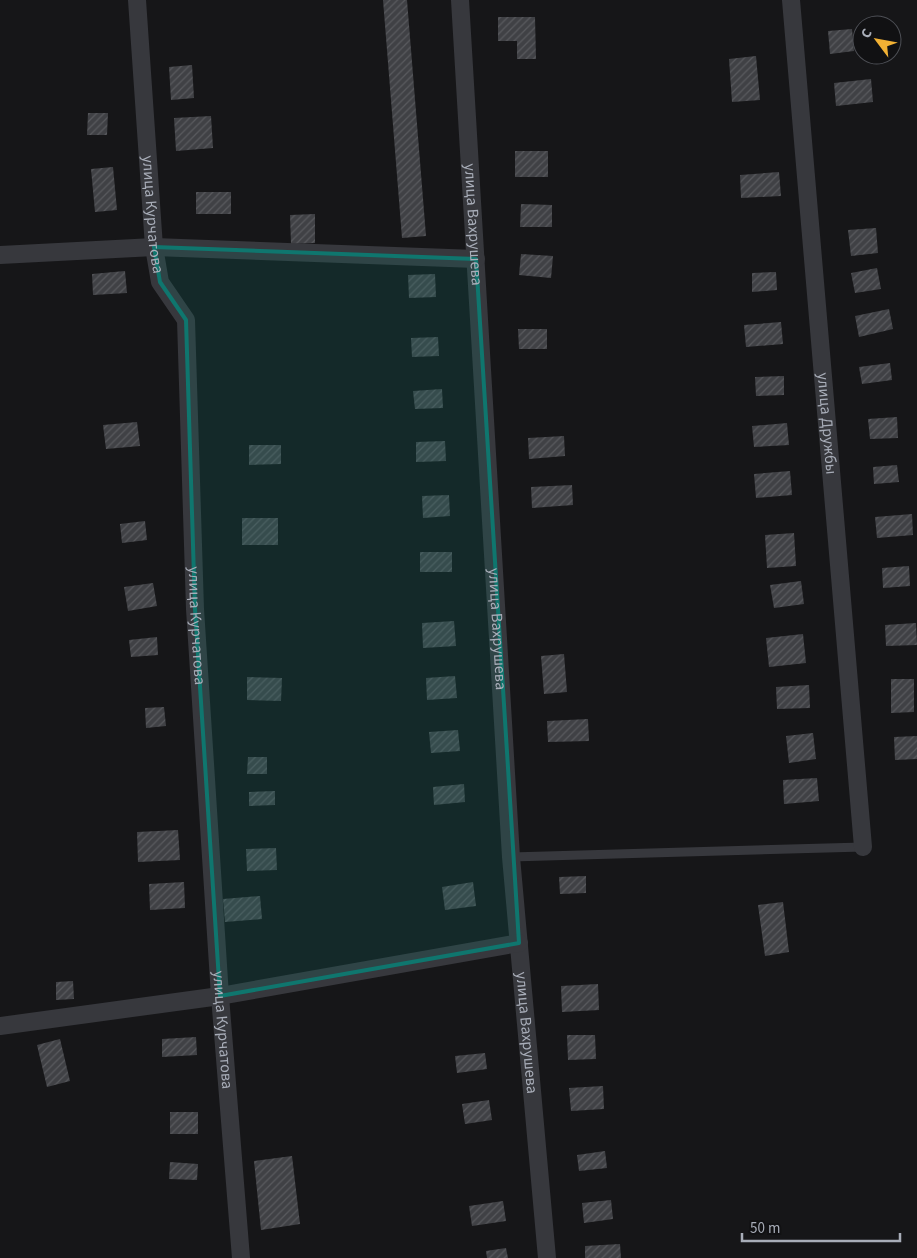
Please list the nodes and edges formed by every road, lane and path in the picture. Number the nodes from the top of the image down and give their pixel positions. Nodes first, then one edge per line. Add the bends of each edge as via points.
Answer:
1 (137, 0) edge
2 (460, 0) edge
3 (791, 0) edge
4 (154, 247) junction
5 (0, 255) edge
6 (476, 259) junction
7 (863, 847) joint
8 (512, 857) junction
9 (519, 943) junction
10 (220, 996) junction
11 (0, 1026) edge
12 (242, 1258) edge
13 (547, 1258) edge

1 - 4 street, улица Курчатова
2 - 6 street, улица Вахрушева
3 - 7 street, улица Дружбы
4 - 5 street
4 - 6 street
4 - 10 street, улица Курчатова via 160,282 186,320 195,609
6 - 8 street, улица Вахрушева
7 - 8 lane
8 - 9 street, улица Вахрушева
9 - 10 street
9 - 13 street, улица Вахрушева
10 - 11 street
10 - 12 street, улица Курчатова

